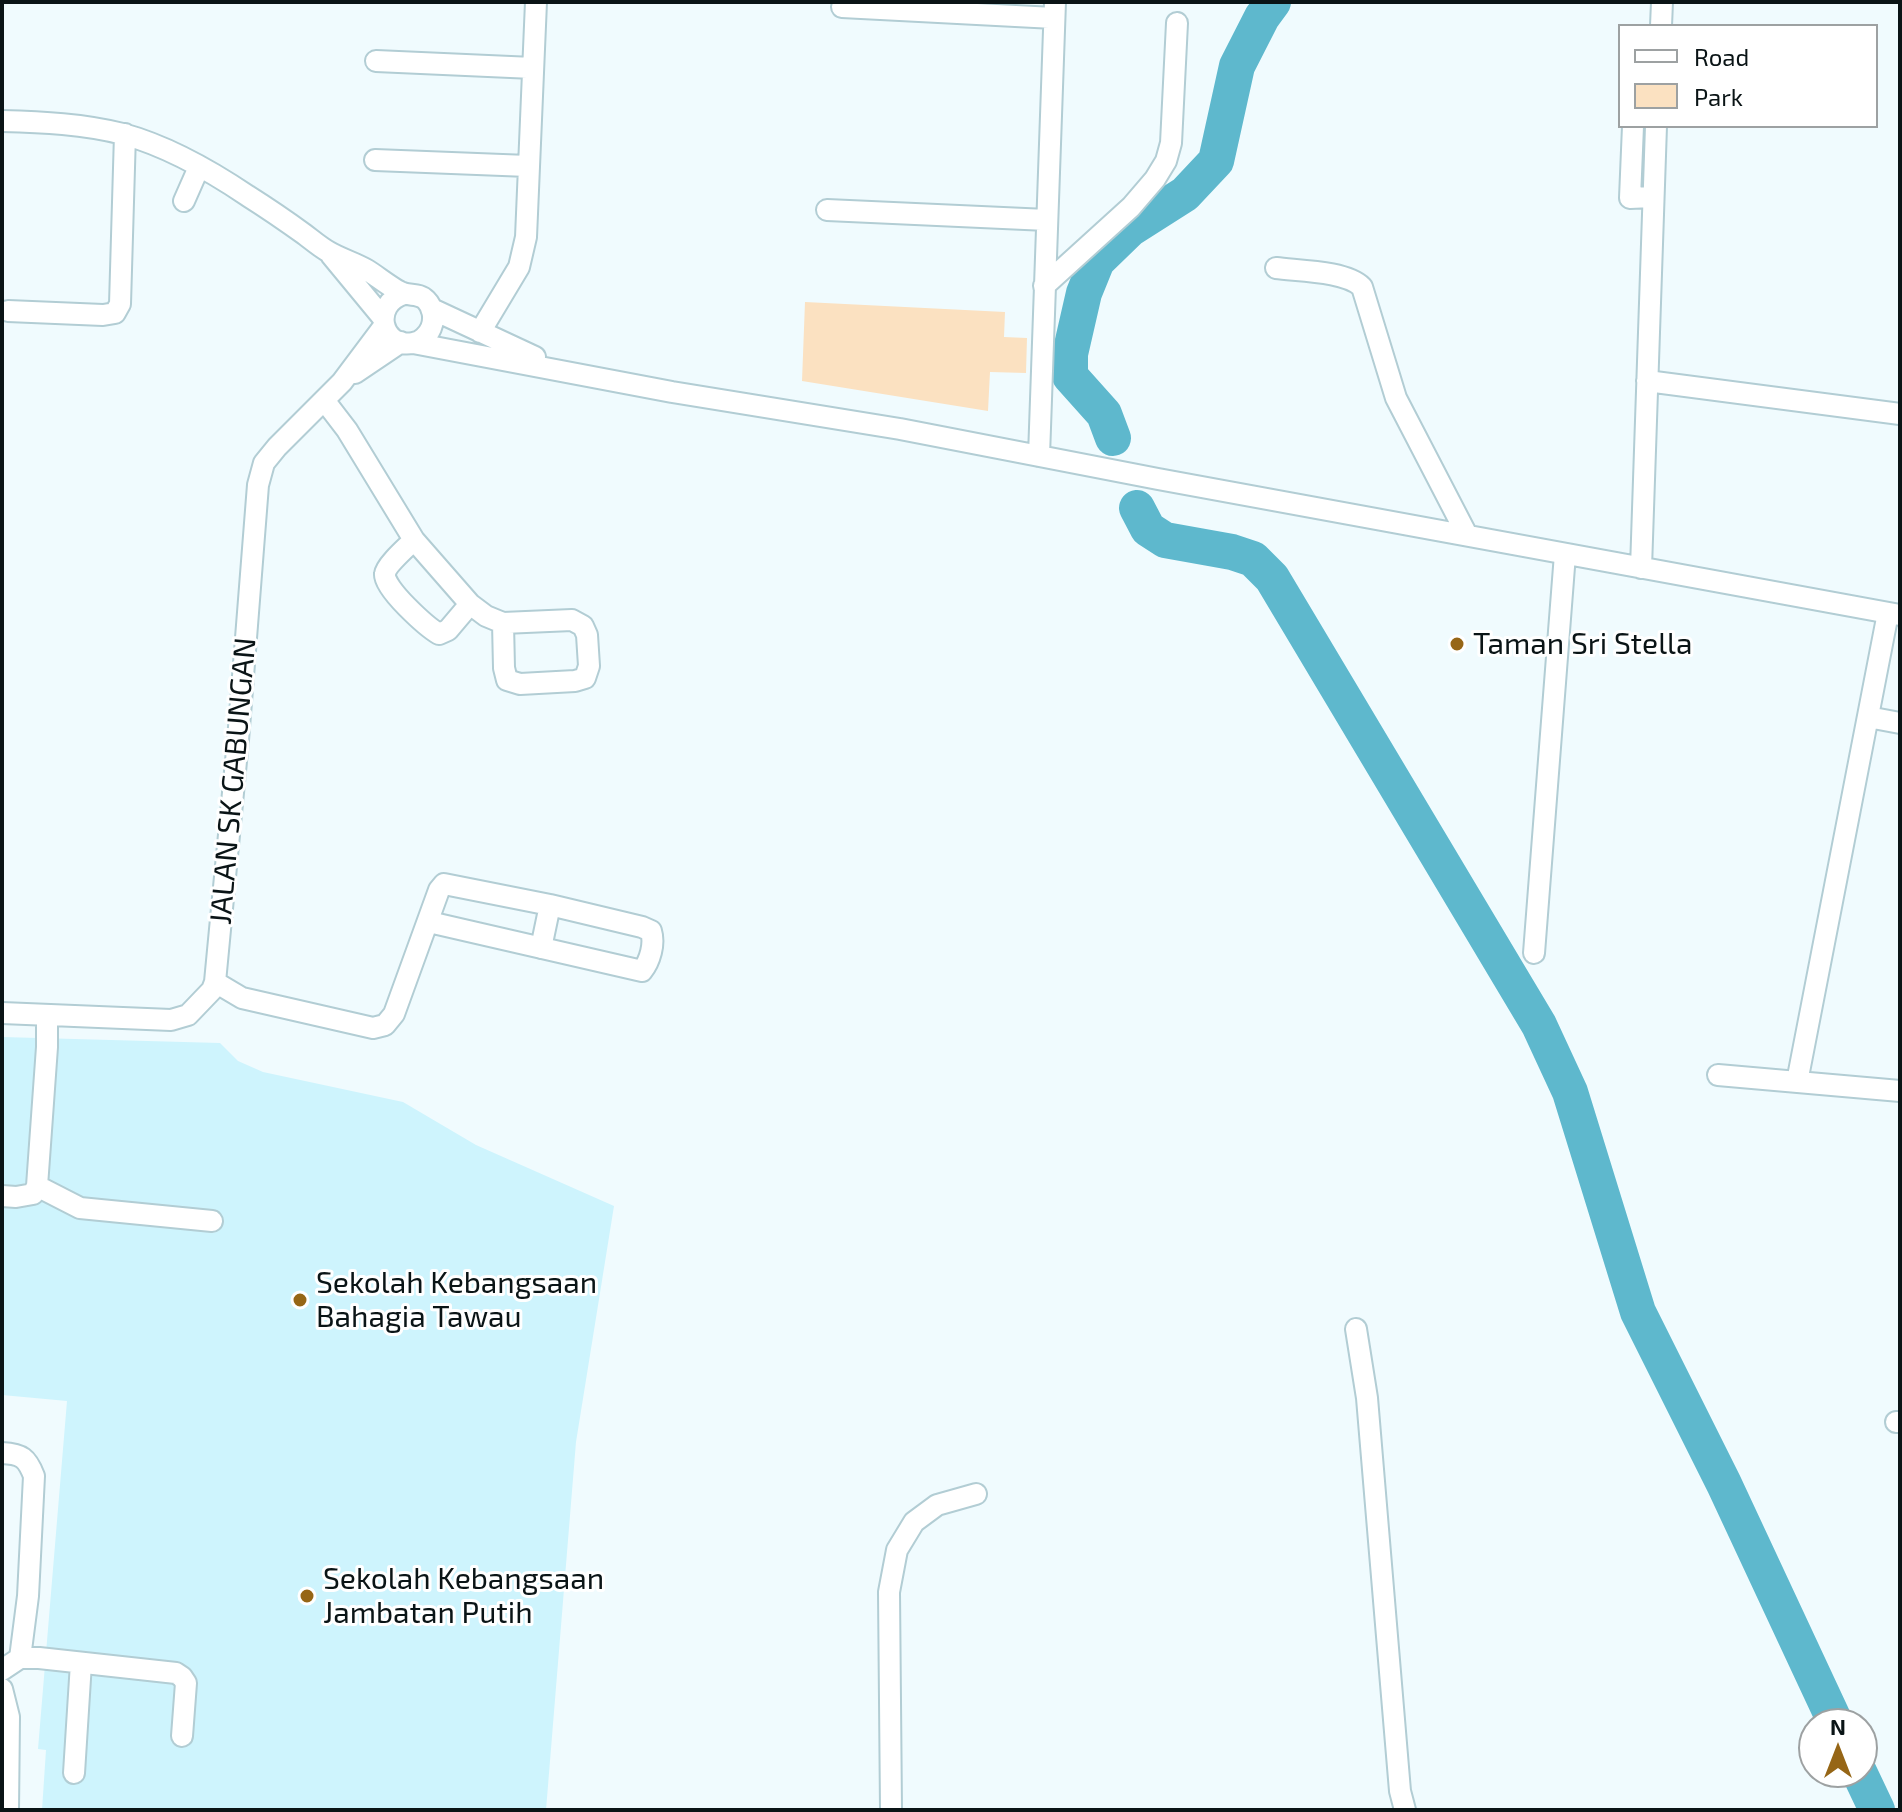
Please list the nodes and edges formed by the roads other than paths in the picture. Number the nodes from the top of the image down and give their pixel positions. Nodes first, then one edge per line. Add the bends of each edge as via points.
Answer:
1 (536, 2) edge
2 (1662, 2) edge
3 (842, 7) dead end
4 (1054, 10) edge
5 (1177, 23) dead end
6 (1661, 24) edge
7 (376, 61) dead end
8 (533, 68) junction
9 (2, 121) edge
10 (1633, 128) edge
11 (1656, 128) edge
12 (125, 134) junction
13 (375, 160) dead end
14 (528, 166) junction
15 (199, 167) junction
16 (1652, 197) junction
17 (184, 201) dead end
18 (827, 210) dead end
19 (1047, 220) junction
20 (328, 252) junction
21 (1276, 268) dead end
22 (1044, 286) junction
23 (404, 294) junction
24 (432, 309) junction
25 (8, 311) dead end
26 (384, 322) junction
27 (480, 332) junction
28 (407, 343) junction
29 (571, 373) junction
30 (1647, 381) junction
31 (342, 382) junction
32 (324, 400) junction
33 (1900, 414) edge
34 (1039, 456) junction
35 (1467, 535) junction
36 (414, 540) junction
37 (1565, 554) junction
38 (1641, 568) junction
39 (470, 604) junction
40 (1894, 614) edge
41 (503, 623) junction
42 (1868, 717) junction
43 (1900, 723) edge
44 (550, 905) junction
45 (429, 922) junction
46 (541, 948) junction
47 (1534, 953) dead end
48 (213, 986) junction
49 (2, 1013) edge
50 (47, 1015) junction
51 (1718, 1075) dead end
52 (1797, 1082) junction
53 (1900, 1091) edge
54 (37, 1186) junction
55 (2, 1196) edge
56 (212, 1221) dead end
57 (1356, 1329) dead end
58 (2, 1453) edge
59 (976, 1494) dead end
60 (20, 1658) junction
61 (81, 1663) junction
62 (2, 1670) edge
63 (2, 1689) edge
64 (182, 1736) dead end
65 (74, 1773) dead end
66 (8, 1810) edge
67 (891, 1810) edge
68 (1405, 1810) edge

1 - 8 street
2 - 6 street
3 - 4 street
4 - 19 street
5 - 22 street via 1166,161 1131,207
7 - 8 street
8 - 14 street
9 - 12 street
10 - 16 street via 1630,198
11 - 16 street
12 - 15 street
12 - 25 street via 120,304 115,313
13 - 14 street
14 - 27 street via 526,237 519,267
15 - 17 street
15 - 20 street
16 - 30 street
18 - 19 street
19 - 22 street
20 - 23 street
20 - 26 street
21 - 35 street via 1355,280 1362,287 1396,398
22 - 34 street
23 - 24 street via 421,297
23 - 26 street via 390,300
24 - 27 street
24 - 28 street via 431,330 423,339
26 - 28 street via 390,336
26 - 31 street, JALAN SK GABUNGAN
27 - 29 street
28 - 29 street
28 - 31 street, JALAN SK GABUNGAN
29 - 34 street
30 - 33 street
30 - 38 street
31 - 32 street, JALAN SK GABUNGAN
32 - 36 street
32 - 48 street, JALAN SK GABUNGAN via 264,463 258,485
34 - 35 street
35 - 37 street
36 - 39 street
36 - 39 street via 385,570 389,587 439,634
37 - 38 street
37 - 47 street
38 - 40 street
39 - 41 street
40 - 42 street
41 - 41 street via 572,620 583,626 589,666 585,678 520,684 507,680
42 - 43 street
42 - 52 street
44 - 45 street via 444,884
44 - 46 street
44 - 46 street via 642,927 653,939 642,971
45 - 46 street
45 - 48 street via 385,1025 373,1028 242,998
48 - 50 street via 188,1015 171,1020
49 - 50 street
50 - 54 street
51 - 52 street
52 - 53 street
54 - 55 street via 26,1196
54 - 56 street via 80,1208
57 - 68 street
58 - 60 street via 28,1461 34,1476
59 - 67 street via 937,1505 914,1522 897,1550 889,1592
60 - 61 street
60 - 62 street
61 - 64 street via 182,1677
61 - 65 street
63 - 66 street via 9,1717

